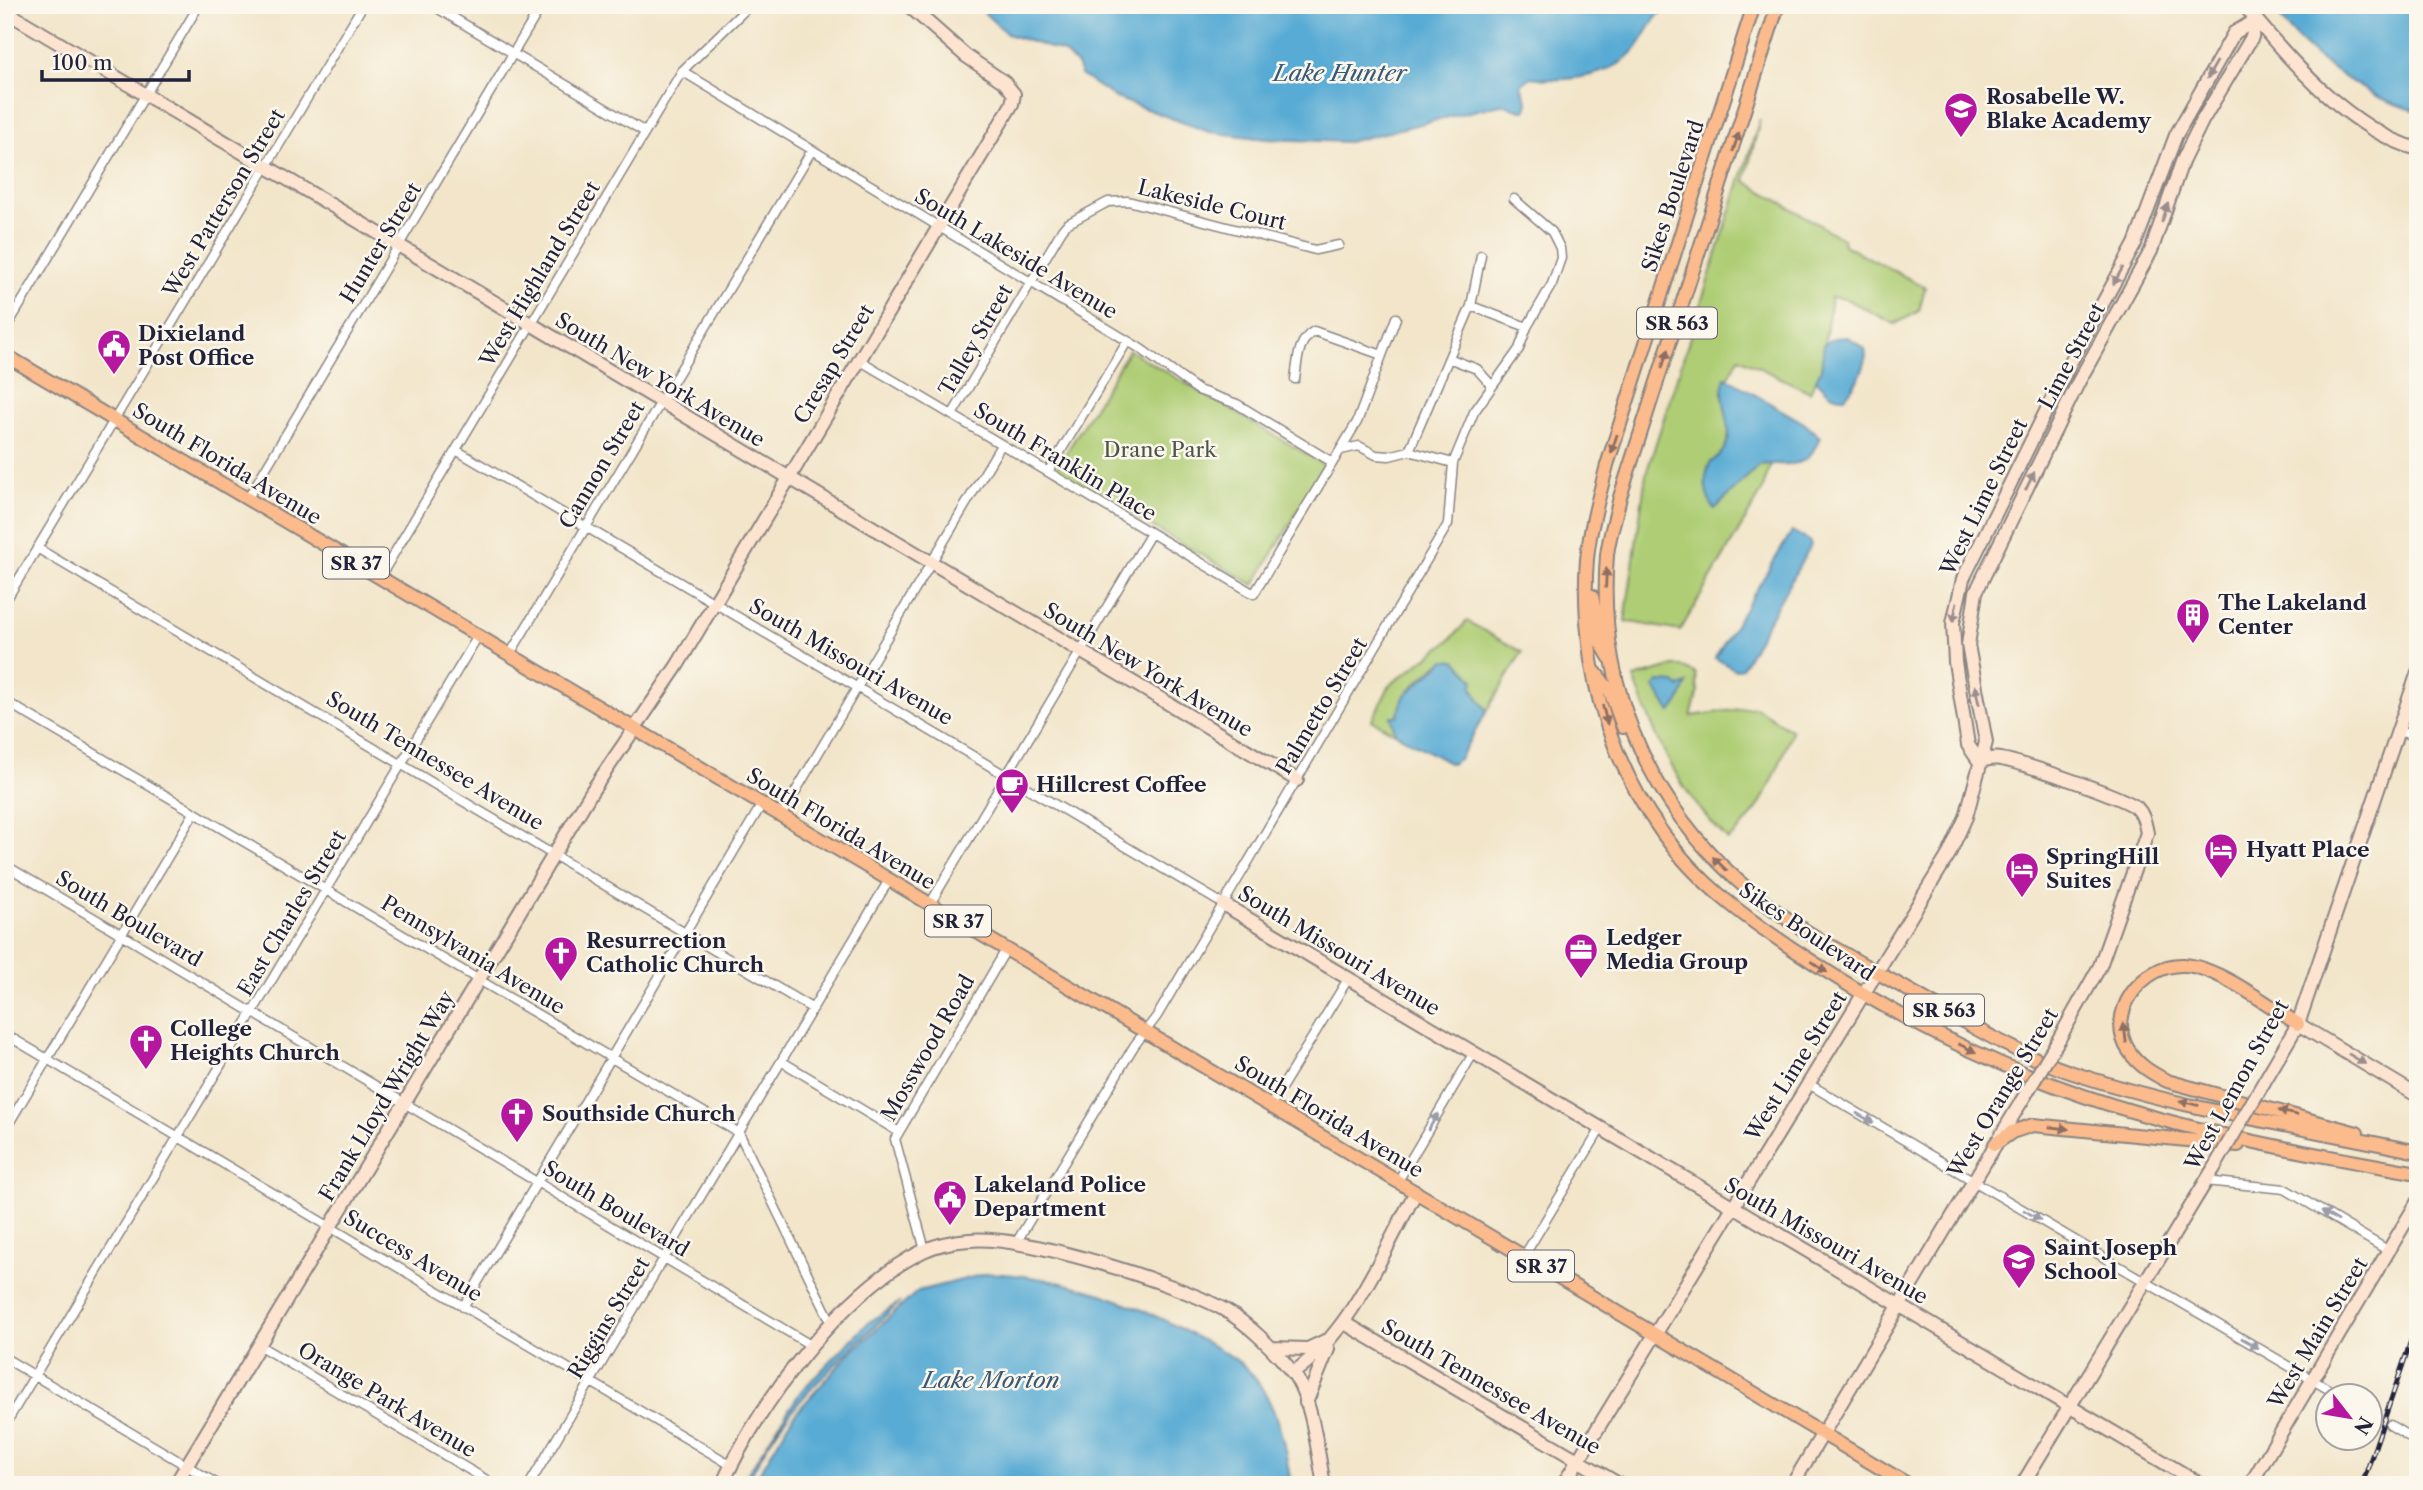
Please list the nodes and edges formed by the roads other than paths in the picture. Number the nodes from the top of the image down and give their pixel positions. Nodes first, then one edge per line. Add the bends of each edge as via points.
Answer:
1 (199, 5) edge
2 (363, 5) edge
3 (432, 5) edge
4 (542, 5) edge
5 (750, 5) edge
6 (908, 5) edge
7 (1755, 5) edge
8 (1779, 5) edge
9 (2246, 5) edge
10 (10, 14) edge
11 (2256, 20) junction
12 (513, 54) junction
13 (682, 71) junction
14 (146, 94) junction
15 (645, 132) junction
16 (2418, 149) edge
17 (812, 150) junction
18 (267, 166) junction
19 (1514, 199) dead end
20 (939, 228) junction
21 (400, 245) junction
22 (1339, 245) dead end
23 (1481, 255) dead end
24 (1030, 283) junction
25 (1471, 306) junction
26 (1396, 318) dead end
27 (530, 324) junction
28 (1527, 327) junction
29 (5, 330) edge
30 (1126, 342) junction
31 (5, 355) edge
32 (1382, 355) junction
33 (1451, 359) junction
34 (859, 360) junction
35 (1295, 379) dead end
36 (1492, 386) junction
37 (660, 402) junction
38 (952, 415) junction
39 (116, 419) junction
40 (1001, 445) junction
41 (456, 450) junction
42 (1340, 450) junction
43 (1409, 451) junction
44 (1332, 462) junction
45 (1453, 463) junction
46 (1048, 472) junction
47 (789, 480) junction
48 (248, 498) junction
49 (586, 527) junction
50 (1150, 533) junction
51 (37, 548) junction
52 (930, 563) junction
53 (380, 577) junction
54 (1588, 578) junction
55 (5, 602) edge
56 (714, 604) junction
57 (478, 636) junction
58 (1080, 652) junction
59 (510, 654) junction
60 (1615, 664) junction
61 (1593, 670) junction
62 (2418, 672) edge
63 (857, 687) junction
64 (5, 701) edge
65 (635, 729) junction
66 (2398, 732) junction
67 (2418, 737) edge
68 (1979, 761) junction
69 (402, 763) junction
70 (1650, 774) junction
71 (1008, 776) junction
72 (1297, 780) junction
73 (762, 804) junction
74 (194, 813) junction
75 (781, 816) junction
76 (555, 855) junction
77 (5, 866) edge
78 (889, 880) junction
79 (327, 888) junction
80 (930, 904) junction
81 (1223, 904) junction
82 (686, 932) junction
83 (122, 935) junction
84 (1007, 948) junction
85 (1877, 972) junction
86 (1348, 979) junction
87 (479, 980) junction
88 (1862, 995) junction
89 (814, 1009) junction
90 (253, 1012) junction
91 (2298, 1024) junction
92 (1144, 1030) junction
93 (5, 1034) edge
94 (1473, 1054) junction
95 (612, 1058) junction
96 (48, 1060) junction
97 (781, 1061) junction
98 (1807, 1083) junction
99 (2418, 1096) edge
100 (405, 1103) junction
101 (1271, 1105) junction
102 (5, 1130) edge
103 (1600, 1130) junction
104 (900, 1132) junction
105 (739, 1133) junction
106 (179, 1138) junction
107 (1995, 1144) junction
108 (2400, 1148) junction
109 (2299, 1149) junction
110 (2418, 1152) edge
111 (2418, 1173) edge
112 (1398, 1181) junction
113 (1973, 1181) junction
114 (2205, 1181) junction
115 (537, 1182) junction
116 (1416, 1192) junction
117 (2418, 1202) edge
118 (1731, 1208) junction
119 (331, 1228) junction
120 (1016, 1243) junction
121 (925, 1251) junction
122 (2389, 1251) junction
123 (1524, 1256) junction
124 (665, 1258) junction
125 (2145, 1282) junction
126 (1899, 1305) junction
127 (463, 1307) junction
128 (1343, 1322) junction
129 (831, 1324) junction
130 (1654, 1333) junction
131 (1334, 1336) junction
132 (260, 1346) junction
133 (811, 1346) junction
134 (1272, 1348) junction
135 (5, 1358) edge
136 (1293, 1373) junction
137 (36, 1376) junction
138 (2313, 1379) junction
139 (591, 1382) junction
140 (2318, 1382) edge
141 (1306, 1403) junction
142 (2070, 1406) junction
143 (5, 1425) edge
144 (2390, 1425) dead end
145 (1822, 1434) junction
146 (2418, 1442) edge
147 (1578, 1460) junction
148 (187, 1465) junction
149 (730, 1465) junction
150 (175, 1485) edge
151 (219, 1485) edge
152 (495, 1485) edge
153 (529, 1485) edge
154 (722, 1485) edge
155 (1324, 1485) edge
156 (1563, 1485) edge
157 (1620, 1485) edge
158 (1792, 1485) edge
159 (1909, 1485) edge
160 (2022, 1485) edge
161 (2202, 1485) edge
162 (2250, 1485) edge

1 - 14 street
2 - 18 street, West Patterson Street
3 - 12 street
4 - 12 street, Hunter Street
5 - 13 street, West Highland Street
6 - 20 street, Cresap Street via 1014,94
7 -> 54 main road, Sikes Boulevard / SR 563 via 1607,465 1589,540
60 -> 8 main road, Sikes Boulevard / SR 563 via 1605,604 1607,551 1620,497
9 - 11 street
10 - 14 street, South New York Avenue
11 - 16 street via 2330,98 2393,139
11 - 68 street, West Lime Street via 2234,33 2176,135 2135,244 2068,367 1964,579 1953,623 1955,662 1968,745
12 - 15 street
12 - 21 street, Hunter Street
13 - 15 street, West Highland Street
13 - 17 street, South Lakeside Avenue
14 - 18 street, South New York Avenue
14 - 29 street
15 - 27 street, West Highland Street
17 - 20 street, South Lakeside Avenue
17 - 37 street, Cannon Street
18 - 21 street, South New York Avenue
18 - 39 street, West Patterson Street
19 - 28 street via 1552,232 1561,254 1552,284
20 - 24 street, South Lakeside Avenue
20 - 34 street, Cresap Street
21 - 27 street, South New York Avenue
21 - 48 street, Hunter Street
22 - 24 street, Lakeside Court via 1315,250 1117,200 1067,224
23 - 25 street
24 - 30 street, South Lakeside Avenue
24 - 38 street, Talley Street
25 - 28 street
25 - 33 street
26 - 32 street
27 - 37 street, South New York Avenue
27 - 41 street, West Highland Street
28 - 36 street via 1519,349
30 - 44 street, South Lakeside Avenue via 1198,390 1237,404
30 - 46 street
31 - 39 main road, South Florida Avenue / SR 37
32 - 35 street via 1314,331 1300,347
32 - 42 street via 1357,422
33 - 36 street via 1477,369
33 - 43 street
34 - 38 street, South Franklin Place
34 - 47 street, Cresap Street
36 - 45 street via 1474,412
37 - 47 street, South New York Avenue
37 - 49 street, Cannon Street
38 - 40 street, South Franklin Place
39 - 48 main road, South Florida Avenue / SR 37
39 - 51 street, West Patterson Street
40 - 46 street, South Franklin Place
40 - 52 street
41 - 49 street, South Missouri Avenue
41 - 53 street, West Highland Street
42 - 43 street via 1359,446 1389,456
42 - 44 street
43 - 45 street
44 - 50 street, South Franklin Place via 1254,594
45 - 72 street, Palmetto Street via 1448,524
46 - 50 street, South Franklin Place
47 - 52 street, South New York Avenue
47 - 56 street, Cresap Street
48 - 53 main road, South Florida Avenue / SR 37
49 - 56 street, South Missouri Avenue
49 - 59 street, Cannon Street
50 - 58 street
51 - 55 street, West Patterson Street
51 - 69 street, South Tennessee Avenue
52 - 58 street, South New York Avenue
52 - 63 street
53 - 57 main road, South Florida Avenue / SR 37
54 - 60 main road via 1601,643
54 - 61 main road, Sikes Boulevard / SR 563
56 - 63 street, South Missouri Avenue
56 - 65 street, Cresap Street
57 - 59 main road, South Florida Avenue / SR 37
57 - 69 street, East Charles Street
58 - 71 street
58 - 72 street, South New York Avenue
59 - 65 main road, South Florida Avenue / SR 37
60 - 70 main road, Sikes Boulevard / SR 563 via 1631,729
61 - 70 main road via 1610,691 1642,770
61 -> 88 main road, Sikes Boulevard / SR 563 via 1608,728 1628,777 1661,831 1734,909
62 - 66 street, West Lemon Street
63 - 71 street, South Missouri Avenue
63 - 75 street
64 - 74 street, Pennsylvania Avenue
65 - 73 main road, South Florida Avenue / SR 37
65 - 76 street, Frank Lloyd Wright Way
66 - 67 street
66 - 91 street, West Lemon Street
68 - 85 street, West Lime Street via 1966,817 1949,854
68 - 107 street, West Orange Street, bridge via 2001,759 2131,804 2141,813 2147,833 2100,966
69 - 76 street, South Tennessee Avenue
69 - 79 street, East Charles Street
85 -> 70 main road, Sikes Boulevard / SR 563 via 1782,914 1738,881 1699,843
71 - 80 street
71 - 81 street, South Missouri Avenue
72 - 81 street, Palmetto Street
73 - 75 main road, South Florida Avenue / SR 37
73 - 82 street
74 - 79 street, Pennsylvania Avenue
74 - 83 street
75 - 78 main road, South Florida Avenue / SR 37
76 - 82 street, South Tennessee Avenue
76 - 87 street, Frank Lloyd Wright Way
77 - 83 street, South Boulevard
78 - 80 main road, South Florida Avenue / SR 37
78 - 89 street, Riggins Street
79 - 87 street, Pennsylvania Avenue
79 - 90 street, East Charles Street
80 - 84 main road, South Florida Avenue / SR 37
81 - 86 street, South Missouri Avenue
81 - 92 street, Palmetto Street via 1157,1016
82 - 89 street, South Tennessee Avenue
82 - 95 street
83 - 90 street, South Boulevard
83 - 96 street
84 - 92 main road, South Florida Avenue / SR 37
84 - 104 street, Mosswood Road
85 - 88 street, West Lime Street
108 -> 85 main road, Sikes Boulevard / SR 563 via 2266,1123 2070,1072 2011,1047
86 - 94 street, South Missouri Avenue
86 - 101 street
87 - 95 street, Pennsylvania Avenue
87 - 100 street, Frank Lloyd Wright Way
88 - 98 street, West Lime Street
88 -> 109 main road, Sikes Boulevard / SR 563 via 1998,1063 2067,1089 2145,1115
89 - 97 street, Riggins Street
90 - 100 street, South Boulevard
90 - 106 street, East Charles Street
91 -> 99 street
108 -> 91 main road via 2167,1081 2144,1068 2127,1049 2123,1027 2126,1006 2139,981 2160,967 2186,965 2211,972
91 - 114 street, West Lemon Street, bridge
92 - 101 main road, South Florida Avenue / SR 37
92 - 120 street, Palmetto Street
93 - 96 street, Success Avenue
94 - 103 street, South Missouri Avenue
112 -> 94 street
95 - 105 street, Pennsylvania Avenue
95 - 115 street
96 - 102 street
96 - 106 street, Success Avenue
97 - 104 street
97 - 105 street, Riggins Street
98 -> 113 street
98 - 118 street, West Lime Street
100 - 115 street, South Boulevard
100 - 119 street, Frank Lloyd Wright Way
101 - 112 main road, South Florida Avenue / SR 37
103 - 118 street, South Missouri Avenue
103 - 123 street
104 - 121 street, Mosswood Road via 895,1139
105 - 124 street, Riggins Street
105 - 129 street
106 - 119 street, Success Avenue
106 - 137 street, East Charles Street
107 -> 109 main road via 2033,1125
107 - 113 street, West Orange Street
108 - 110 main road, Sikes Boulevard / SR 563
109 - 111 main road, Sikes Boulevard / SR 563
112 - 116 main road, South Florida Avenue / SR 37
113 -> 125 street
113 - 126 street, West Orange Street
122 -> 114 street via 2285,1189
114 - 125 street, West Lemon Street
115 - 124 street, South Boulevard
115 - 127 street
116 - 123 main road, South Florida Avenue / SR 37
116 - 128 street
117 - 122 street, West Main Street
118 - 126 street, South Missouri Avenue
118 - 130 street, West Lime Street
119 - 127 street, Success Avenue
119 - 132 street, Frank Lloyd Wright Way
120 - 121 street via 970,1240
120 - 134 street via 1132,1274 1206,1300
121 - 129 street via 888,1275
122 - 138 street, West Main Street
123 - 130 main road, South Florida Avenue / SR 37
124 - 133 street, South Boulevard
124 - 139 street, Riggins Street
125 -> 138 street
125 - 142 street, West Lemon Street
126 - 142 street, South Missouri Avenue
126 - 145 street, West Orange Street
127 - 139 street, Success Avenue
128 - 131 street
128 - 147 street, South Tennessee Avenue
129 - 133 street
130 - 145 main road, South Florida Avenue / SR 37
130 - 147 street, West Lime Street
131 - 134 street via 1315,1348
131 - 136 street
131 - 141 street
132 - 148 street, Frank Lloyd Wright Way
132 - 152 street, Orange Park Avenue
133 - 149 street
134 - 136 street
135 - 137 street
136 - 141 street
137 - 143 street, East Charles Street
137 - 148 street
138 - 140 street
138 - 162 street, West Main Street
139 - 149 street, Success Avenue
139 - 153 street, Riggins Street
141 - 155 street
142 - 160 street, West Lemon Street
142 - 161 street, South Missouri Avenue
144 - 146 street
145 - 158 street, West Orange Street
145 - 159 main road, South Florida Avenue / SR 37
147 - 156 street, West Lime Street
147 - 157 street, South Tennessee Avenue
148 - 150 street, Frank Lloyd Wright Way
148 - 151 street
149 - 154 street

